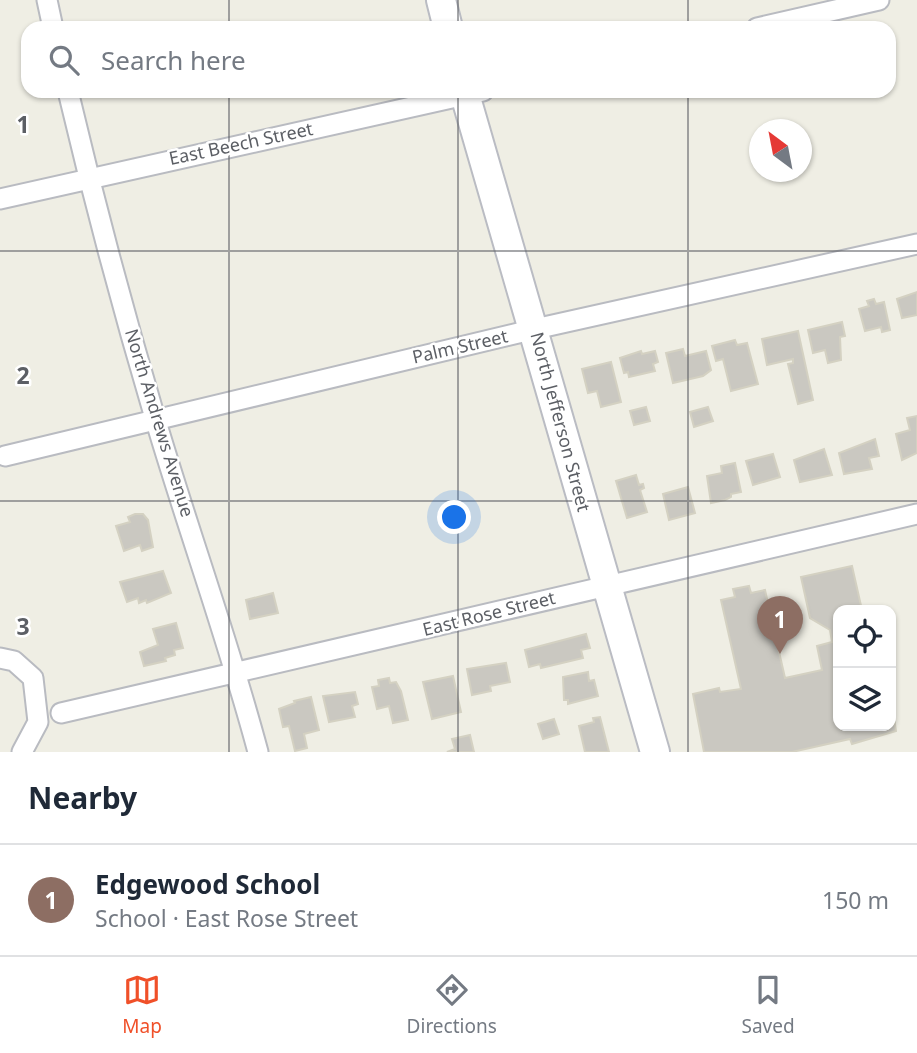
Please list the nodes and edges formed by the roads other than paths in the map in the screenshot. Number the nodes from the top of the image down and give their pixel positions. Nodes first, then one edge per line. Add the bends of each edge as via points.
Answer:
1 (47, 0) edge
2 (441, 0) edge
3 (879, 0) edge
4 (52, 21) edge
5 (446, 21) edge
6 (788, 21) edge
7 (70, 98) edge
8 (444, 98) edge
9 (473, 98) edge
10 (88, 178) junction
11 (0, 199) edge
12 (917, 244) edge
13 (535, 329) junction
14 (155, 418) junction
15 (5, 456) dead end
16 (917, 514) edge
17 (605, 586) junction
18 (0, 658) edge
19 (237, 674) junction
20 (61, 713) dead end
21 (22, 752) edge
22 (258, 752) edge
23 (655, 752) edge

1 - 4 street
2 - 5 street
3 - 6 street
7 - 10 street, North Andrews Avenue
8 - 10 street, East Beech Street
9 - 13 street, North Jefferson Street
10 - 11 street, East Beech Street
10 - 14 street, North Andrews Avenue
12 - 13 street, Palm Street
13 - 14 street, Palm Street
13 - 17 street, North Jefferson Street
14 - 15 street, Palm Street
14 - 19 street, North Andrews Avenue
16 - 17 street, East Rose Street
17 - 19 street, East Rose Street
17 - 23 street, North Jefferson Street
18 - 21 street via 14,661 33,678 38,722
19 - 20 street, East Rose Street
19 - 22 street, North Andrews Avenue

